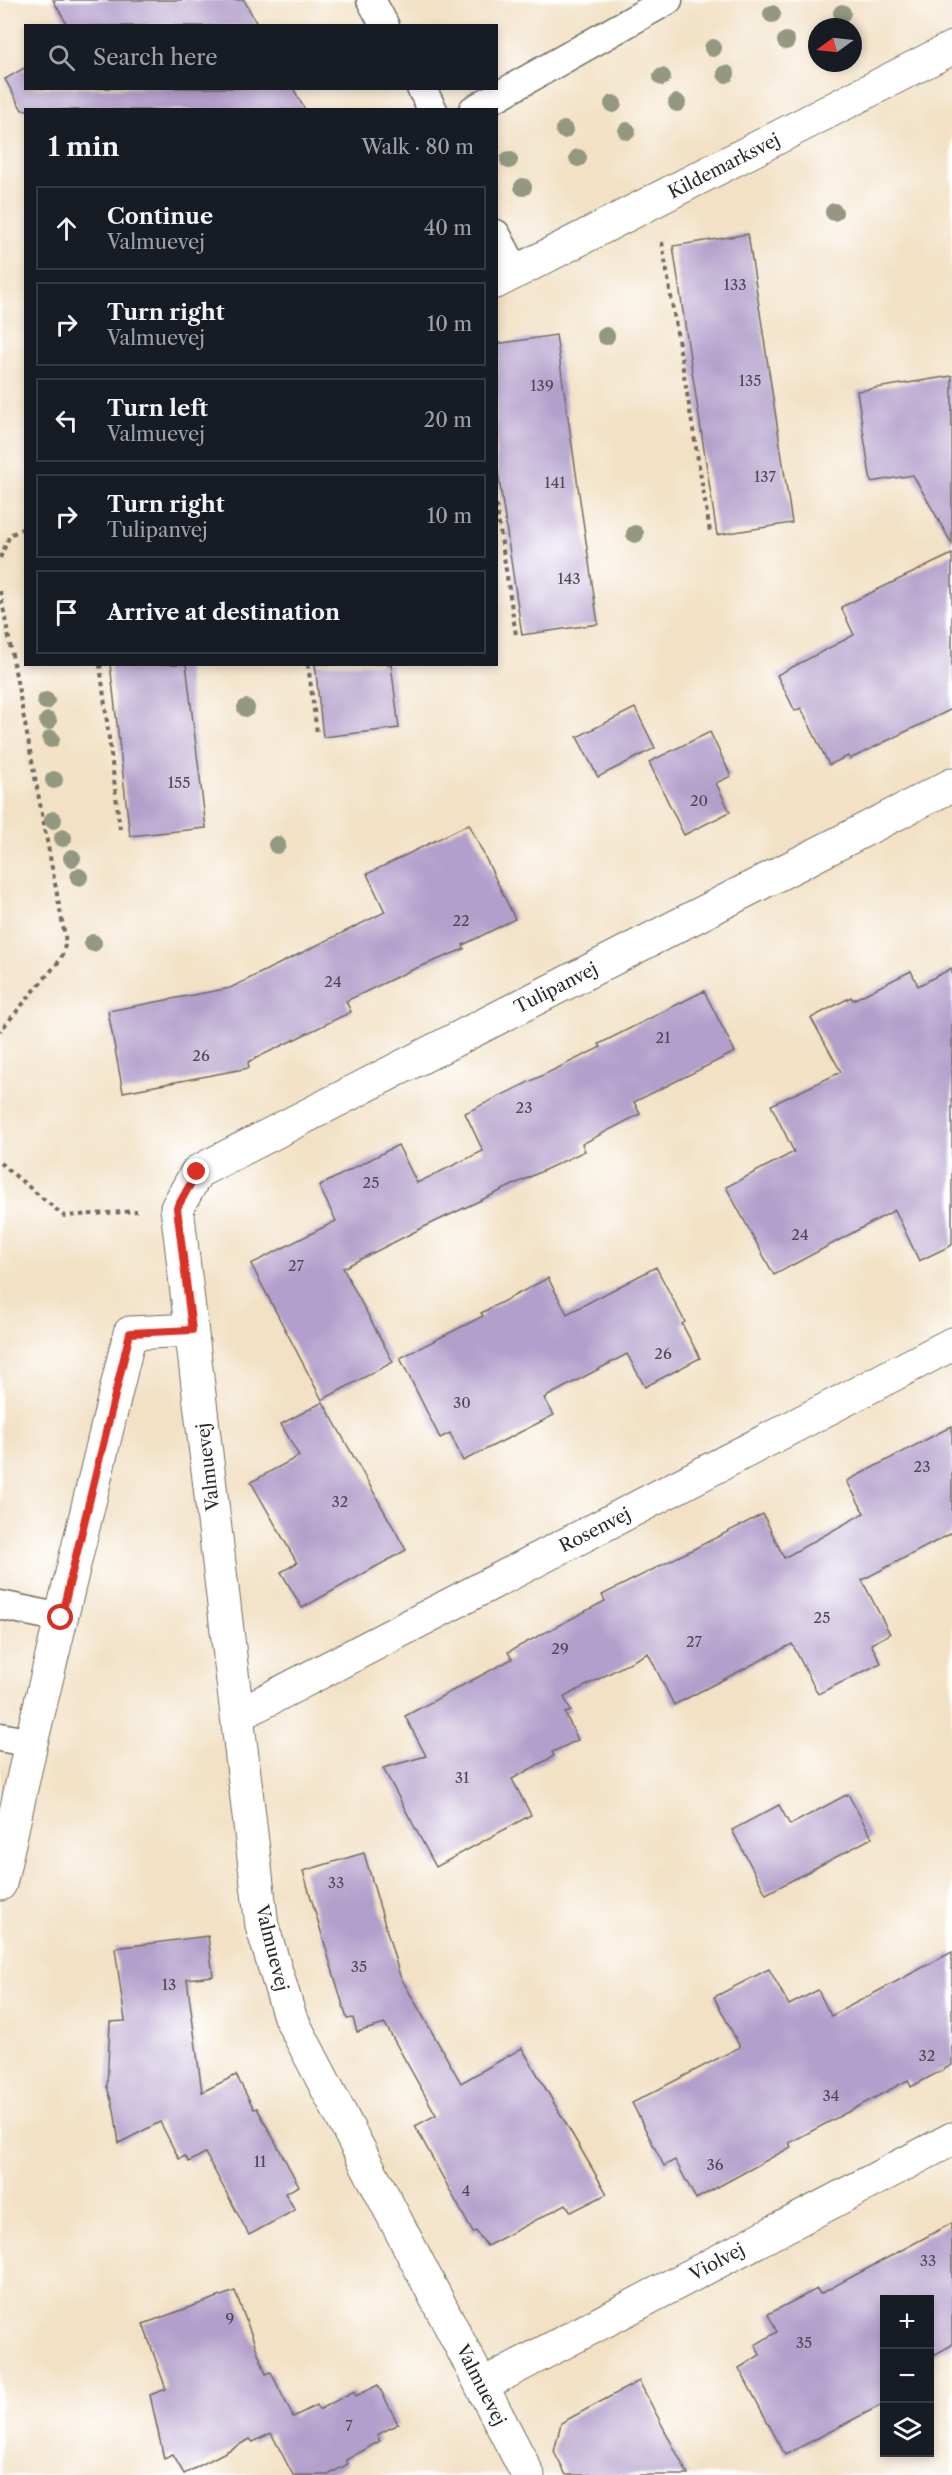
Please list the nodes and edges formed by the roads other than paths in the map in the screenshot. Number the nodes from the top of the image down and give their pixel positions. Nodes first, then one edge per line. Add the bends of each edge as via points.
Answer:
1 (370, 0) edge
2 (668, 0) edge
3 (384, 24) edge
4 (952, 48) edge
5 (422, 90) edge
6 (432, 108) edge
7 (477, 108) edge
8 (498, 243) edge
9 (506, 277) edge
10 (952, 785) edge
11 (177, 1208) joint
12 (192, 1330) junction
13 (952, 1344) edge
14 (0, 1605) edge
15 (61, 1618) junction
16 (238, 1715) junction
17 (16, 1740) edge
18 (0, 1884) edge
19 (952, 2139) edge
20 (482, 2385) junction
21 (528, 2475) edge

1 - 3 lane
2 - 7 lane
4 - 9 street, Kildemarksvej
5 - 6 lane
8 - 9 lane
10 - 11 street, Tulipanvej via 197,1172
11 - 12 street, Valmuevej
12 - 15 street via 130,1333
12 - 16 street, Valmuevej
13 - 16 street, Rosenvej
14 - 15 lane
15 - 17 street
16 - 20 street, Valmuevej via 262,1926 290,2017
17 - 18 street
19 - 20 street, Violvej
20 - 21 street, Valmuevej

